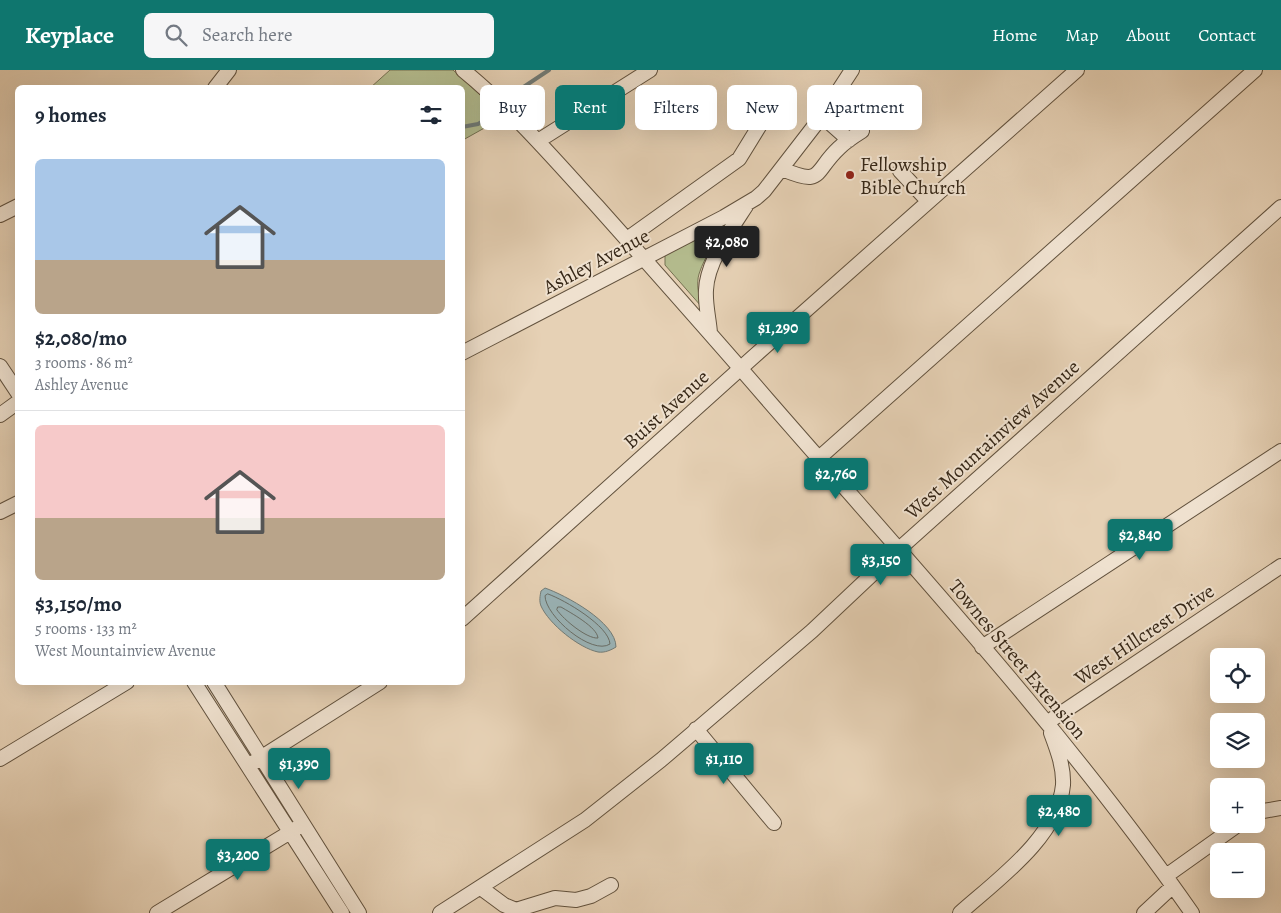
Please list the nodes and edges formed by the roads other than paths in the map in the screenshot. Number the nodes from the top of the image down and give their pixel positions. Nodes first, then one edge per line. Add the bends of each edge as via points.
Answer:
1 (229, 70) edge
2 (463, 70) edge
3 (650, 70) edge
4 (852, 70) edge
5 (1077, 70) edge
6 (1255, 70) edge
7 (217, 85) edge
8 (842, 85) edge
9 (758, 130) edge
10 (811, 130) edge
11 (838, 130) edge
12 (862, 131) dead end
13 (849, 140) junction
14 (538, 141) junction
15 (782, 169) junction
16 (900, 170) dead end
17 (928, 201) junction
18 (748, 204) junction
19 (1281, 206) edge
20 (15, 208) edge
21 (0, 215) edge
22 (627, 239) junction
23 (644, 259) junction
24 (710, 333) junction
25 (465, 351) edge
26 (0, 366) edge
27 (740, 368) junction
28 (15, 388) edge
29 (15, 404) edge
30 (0, 415) edge
31 (1281, 451) edge
32 (819, 458) junction
33 (15, 504) edge
34 (0, 512) edge
35 (898, 550) junction
36 (1281, 566) edge
37 (465, 617) edge
38 (982, 647) junction
39 (122, 685) edge
40 (196, 685) edge
41 (216, 685) edge
42 (375, 685) edge
43 (1048, 722) junction
44 (696, 729) junction
45 (262, 758) junction
46 (0, 759) edge
47 (247, 767) junction
48 (1281, 808) edge
49 (1265, 812) edge
50 (303, 824) junction
51 (774, 824) dead end
52 (290, 832) junction
53 (1228, 833) edge
54 (1170, 881) junction
55 (611, 884) dead end
56 (481, 888) junction
57 (157, 913) edge
58 (342, 913) edge
59 (359, 913) edge
60 (440, 913) edge
61 (960, 913) edge
62 (1144, 913) edge
63 (1192, 913) edge

1 - 7 street
2 - 14 street, Townes Street Extension
3 - 14 street
4 - 8 street, Ashley Avenue
5 - 17 street, Buist Avenue
6 - 32 street
9 - 22 street via 739,159
10 - 15 street, Ashley Avenue
11 - 13 street
12 - 13 street
13 - 15 street via 821,172 810,177 802,178
14 - 22 street, Townes Street Extension
15 - 18 street, Ashley Avenue
16 - 17 street
17 - 27 street, Buist Avenue
18 - 23 street, Ashley Avenue
18 - 24 street, Ashley Avenue via 732,227 710,271 706,291
19 - 35 street, West Mountainview Avenue
20 - 21 street
22 - 23 street, Townes Street Extension
23 - 24 street, Townes Street Extension
23 - 25 street, Ashley Avenue
24 - 27 street, Townes Street Extension
26 - 28 street
27 - 32 street, Townes Street Extension
27 - 37 street, Buist Avenue
29 - 30 street
31 - 38 street
32 - 35 street, Townes Street Extension
33 - 34 street
35 - 38 street, Townes Street Extension
35 - 44 street, West Mountainview Avenue via 812,631
36 - 43 street, West Hillcrest Drive
38 - 43 street, Townes Street Extension
39 - 46 street
40 - 47 street
41 - 45 street
42 - 45 street
43 - 54 street, Townes Street Extension
43 - 61 street via 1062,770 1063,784 1055,813 1032,847
44 - 51 street
44 - 56 street, West Mountainview Avenue via 585,820
45 - 47 street
45 - 50 street
47 - 52 street
48 - 49 street
50 - 52 street
50 - 59 street
52 - 57 street
52 - 58 street
53 - 54 street
54 - 62 street
54 - 63 street, Townes Street Extension
55 - 56 street via 591,896 576,900 554,898 516,910
56 - 60 street, West Mountainview Avenue

